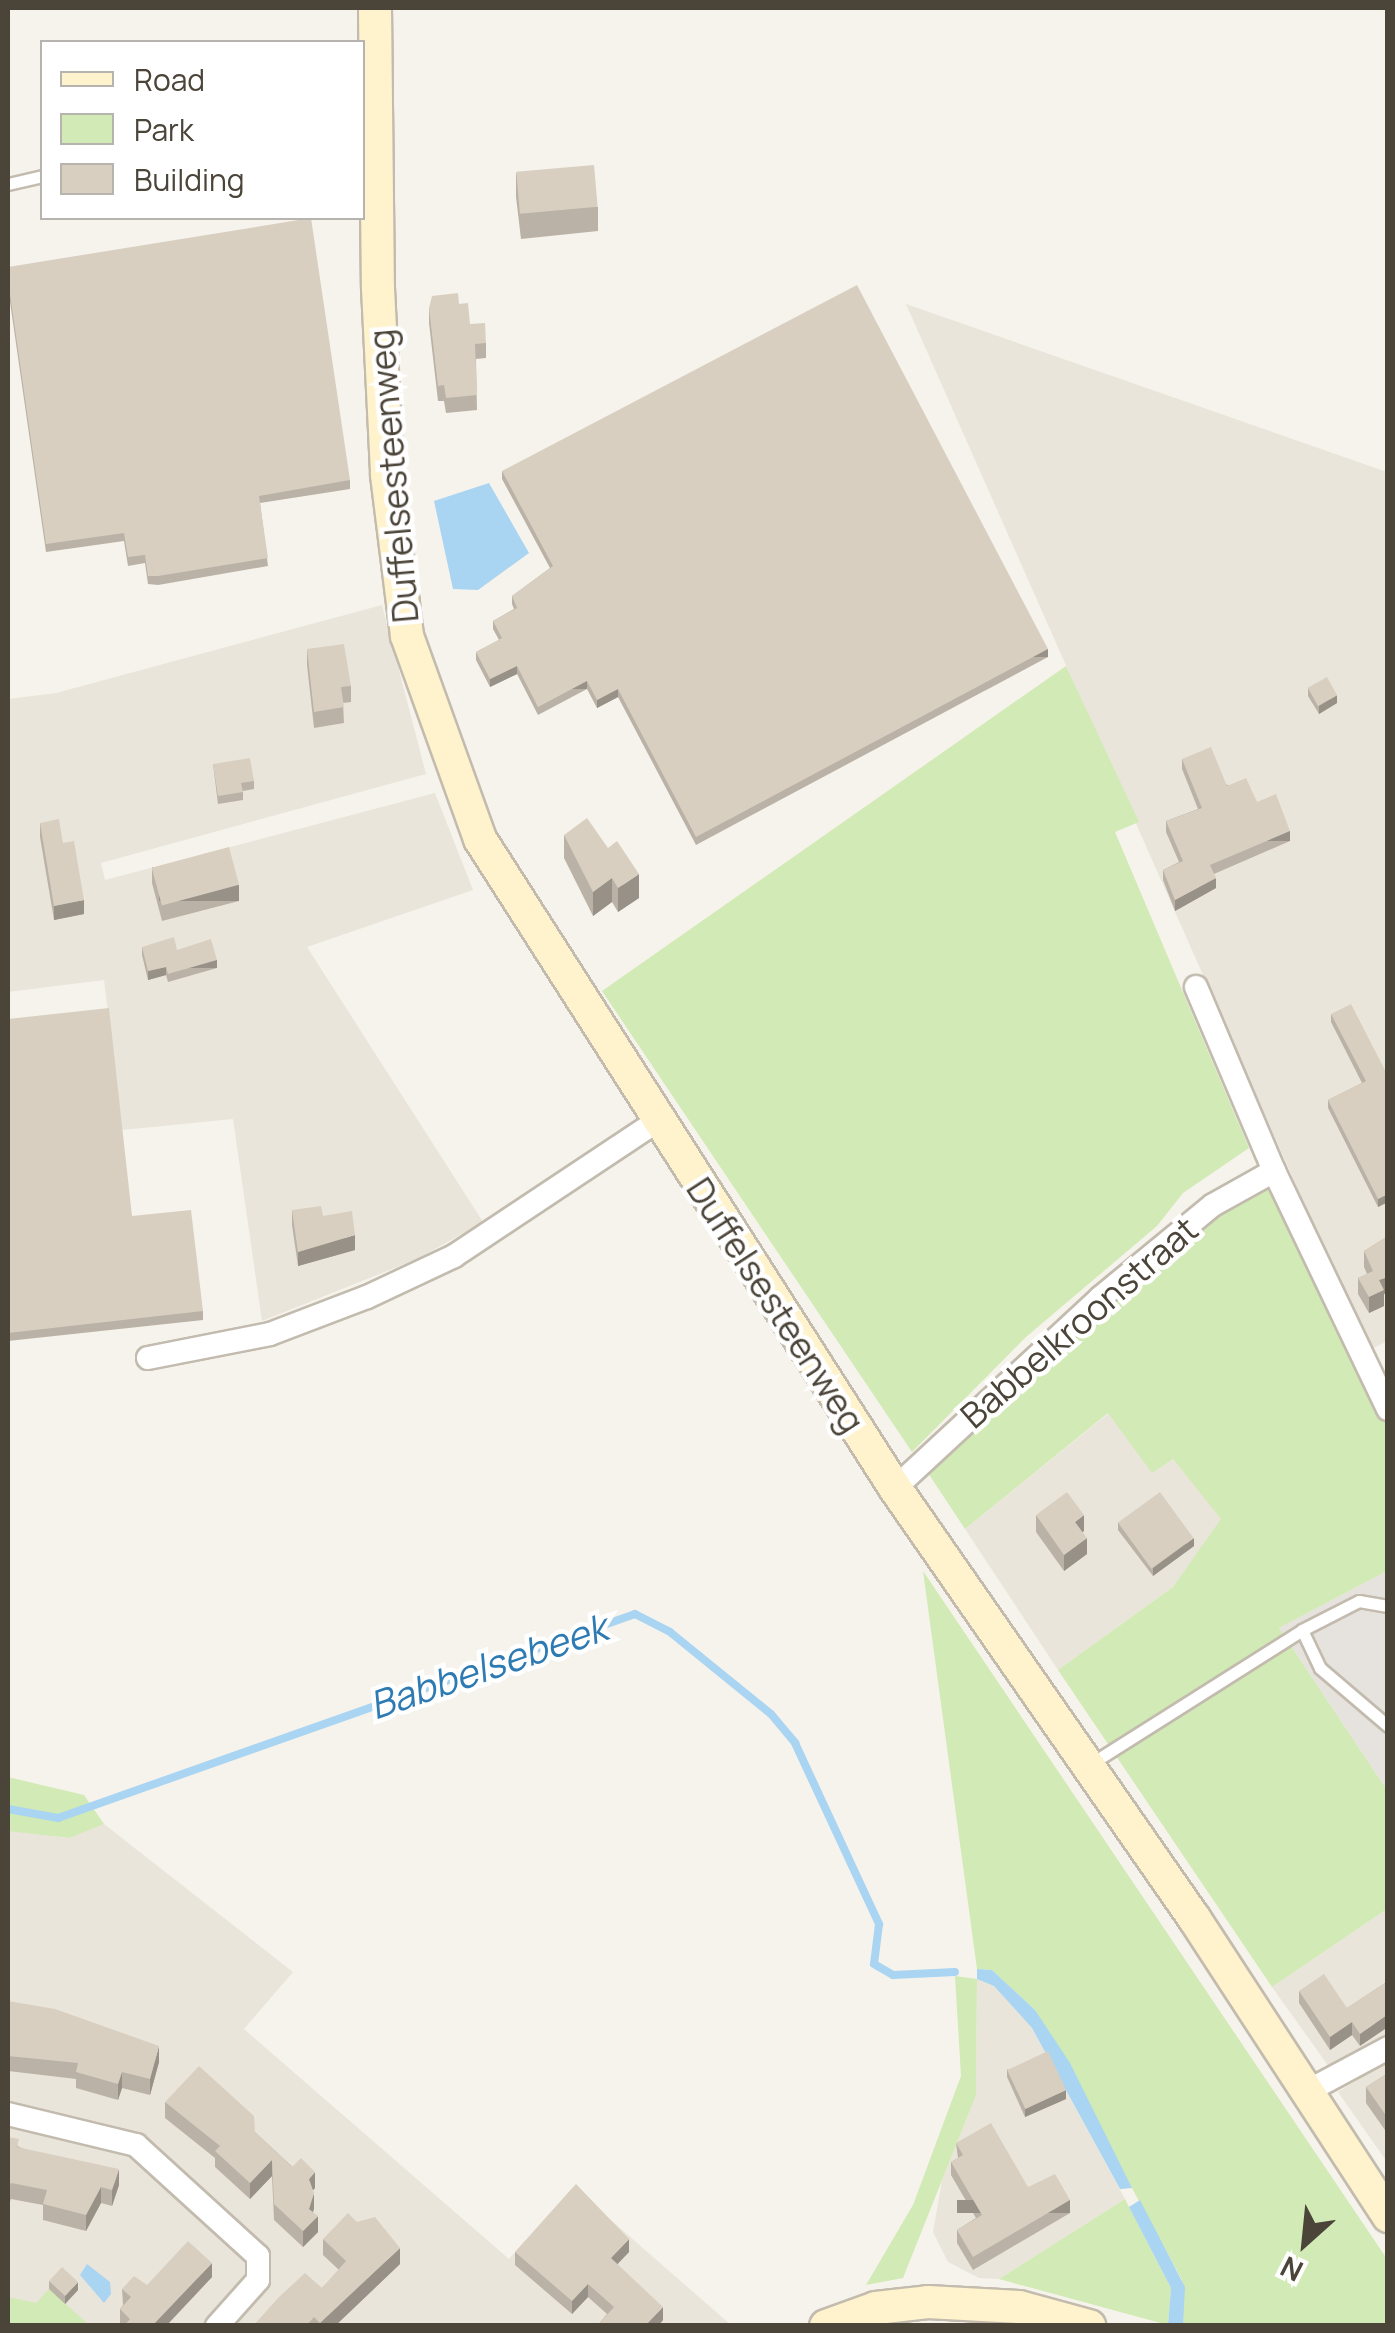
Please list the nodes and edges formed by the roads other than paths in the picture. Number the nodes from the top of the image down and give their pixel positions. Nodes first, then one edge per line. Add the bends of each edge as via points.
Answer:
1 (376, 8) edge
2 (368, 96) edge
3 (40, 176) edge
4 (8, 184) edge
5 (1196, 987) dead end
6 (657, 1121) junction
7 (1274, 1171) junction
8 (148, 1358) dead end
9 (1388, 1409) edge
10 (895, 1488) junction
11 (1388, 1606) edge
12 (1302, 1630) junction
13 (1388, 1726) edge
14 (1088, 1766) junction
15 (1388, 2048) edge
16 (1306, 2092) junction
17 (8, 2114) edge
18 (1388, 2216) edge
19 (217, 2326) edge
20 (826, 2326) edge
21 (1089, 2326) edge

1 - 2 street, Duffelsesteenweg
2 - 6 street, Duffelsesteenweg via 387,474 407,636 480,838
3 - 4 lane
5 - 7 street
6 - 8 street via 454,1256 367,1297 270,1334
6 - 10 street, Duffelsesteenweg
7 - 9 street
7 - 10 street, Babbelkroonstraat via 1213,1205 1100,1298
10 - 14 street, Duffelsesteenweg
11 - 12 lane via 1358,1602
12 - 13 lane via 1320,1668
12 - 14 lane
14 - 16 street, Duffelsesteenweg
15 - 16 street
16 - 18 street, Duffelsesteenweg
17 - 19 street via 136,2145 258,2256 258,2280
20 - 21 street via 876,2308 928,2302 1019,2307

